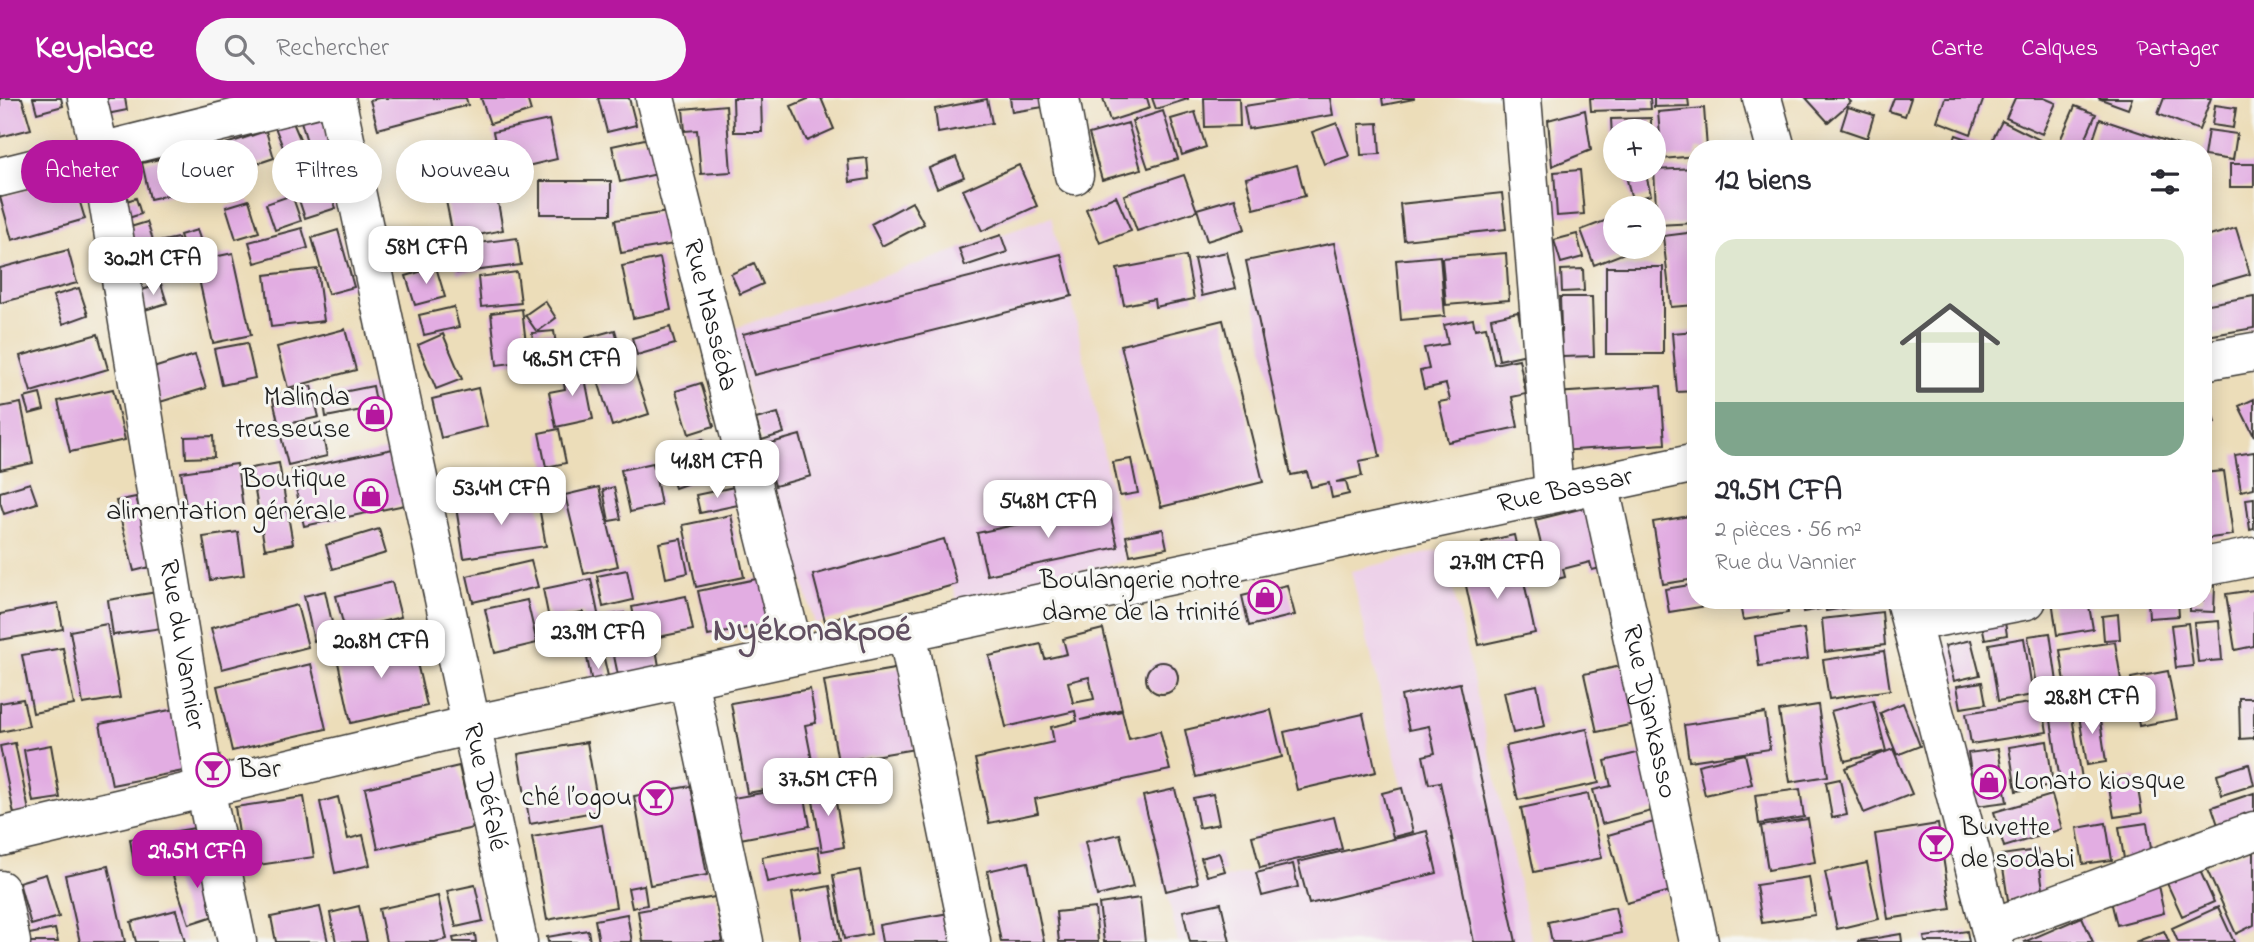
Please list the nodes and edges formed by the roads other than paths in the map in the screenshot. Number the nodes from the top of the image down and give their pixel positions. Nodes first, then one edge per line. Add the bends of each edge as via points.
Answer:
1 (86, 98) edge
2 (317, 98) edge
3 (336, 98) edge
4 (655, 98) edge
5 (1059, 98) edge
6 (1522, 98) edge
7 (1762, 98) edge
8 (97, 140) edge
9 (1774, 140) edge
10 (143, 141) edge
11 (21, 172) edge
12 (1074, 175) dead end
13 (0, 177) edge
14 (108, 203) edge
15 (2254, 352) edge
16 (2212, 359) edge
17 (1687, 465) edge
18 (1599, 483) junction
19 (1555, 493) junction
20 (2254, 557) edge
21 (2212, 565) edge
22 (1930, 609) edge
23 (1909, 611) edge
24 (907, 632) junction
25 (795, 655) junction
26 (688, 679) junction
27 (471, 725) junction
28 (205, 788) junction
29 (2254, 831) edge
30 (0, 837) edge
31 (0, 890) edge
32 (1993, 935) edge
33 (11, 942) edge
34 (237, 942) edge
35 (518, 942) edge
36 (744, 942) edge
37 (971, 942) edge
38 (1699, 942) edge

1 - 8 street, Rue du Vannier
2 - 10 street
3 - 27 street, Rue Défalé
4 - 25 street, Rue Masséda
5 - 12 street
6 - 19 street
7 - 9 street
11 - 13 street
14 - 28 street, Rue du Vannier
15 - 16 street
17 - 18 street, Rue Bassar
18 - 19 street, Rue Bassar
18 - 38 street, Rue Djankasso
19 - 24 street, Rue Bassar
20 - 21 street
22 - 23 street
23 - 32 street
24 - 25 street, Rue Bassar
24 - 37 street
25 - 26 street, Rue Bassar
26 - 27 street, Rue Bassar
26 - 36 street
27 - 28 street, Rue Bassar
27 - 35 street, Rue Défalé
28 - 30 street, Rue Bassar
28 - 34 street, Rue du Vannier
29 - 32 street
31 - 33 street

